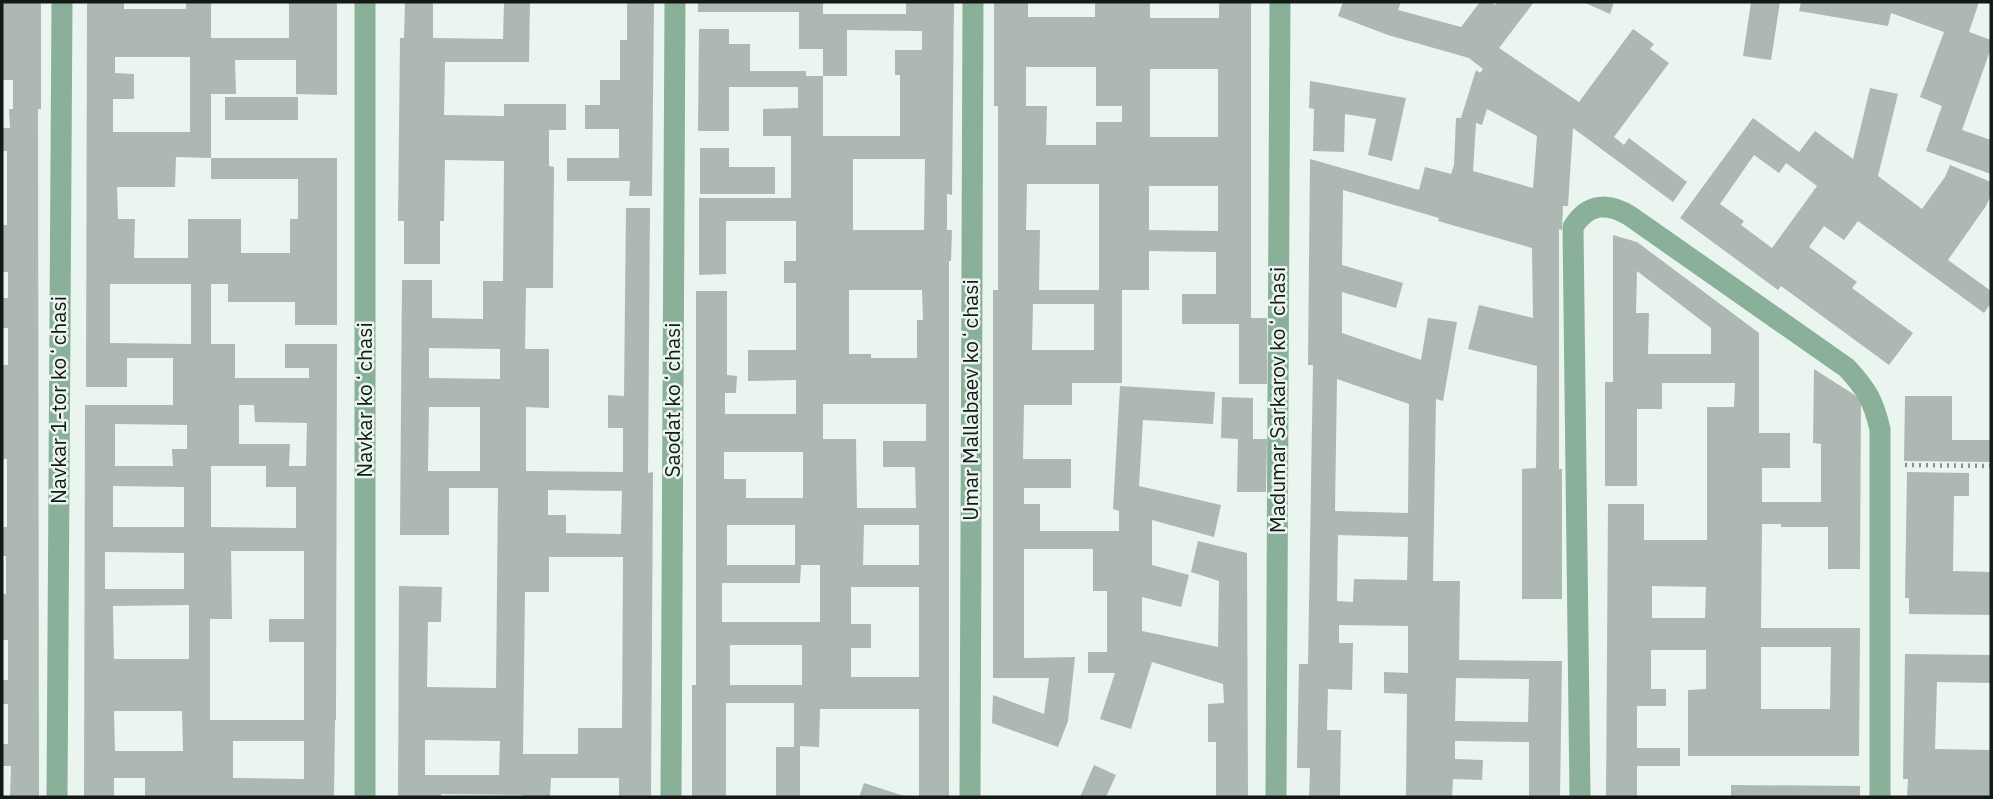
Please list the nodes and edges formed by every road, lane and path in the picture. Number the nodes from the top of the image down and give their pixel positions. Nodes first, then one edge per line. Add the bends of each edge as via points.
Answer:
1 (62, 2) edge
2 (365, 2) edge
3 (675, 2) edge
4 (973, 2) edge
5 (1280, 2) edge
6 (1880, 464) junction
7 (1991, 466) edge
8 (57, 797) edge
9 (365, 797) edge
10 (671, 797) edge
11 (970, 797) edge
12 (1276, 797) edge
13 (1580, 797) edge
14 (1880, 797) edge

1 - 8 street, Navkar 1-tor koʻchasi
2 - 9 street, Navkar koʻchasi
3 - 10 street, Saodat koʻchasi
4 - 11 street, Umar Mallabaev koʻchasi
5 - 12 street, Madumar Sarkarov koʻchasi
6 - 7 path
6 - 13 street via 1875,409 1865,387 1847,368 1618,208 1587,210 1579,218 1573,227
6 - 14 street

